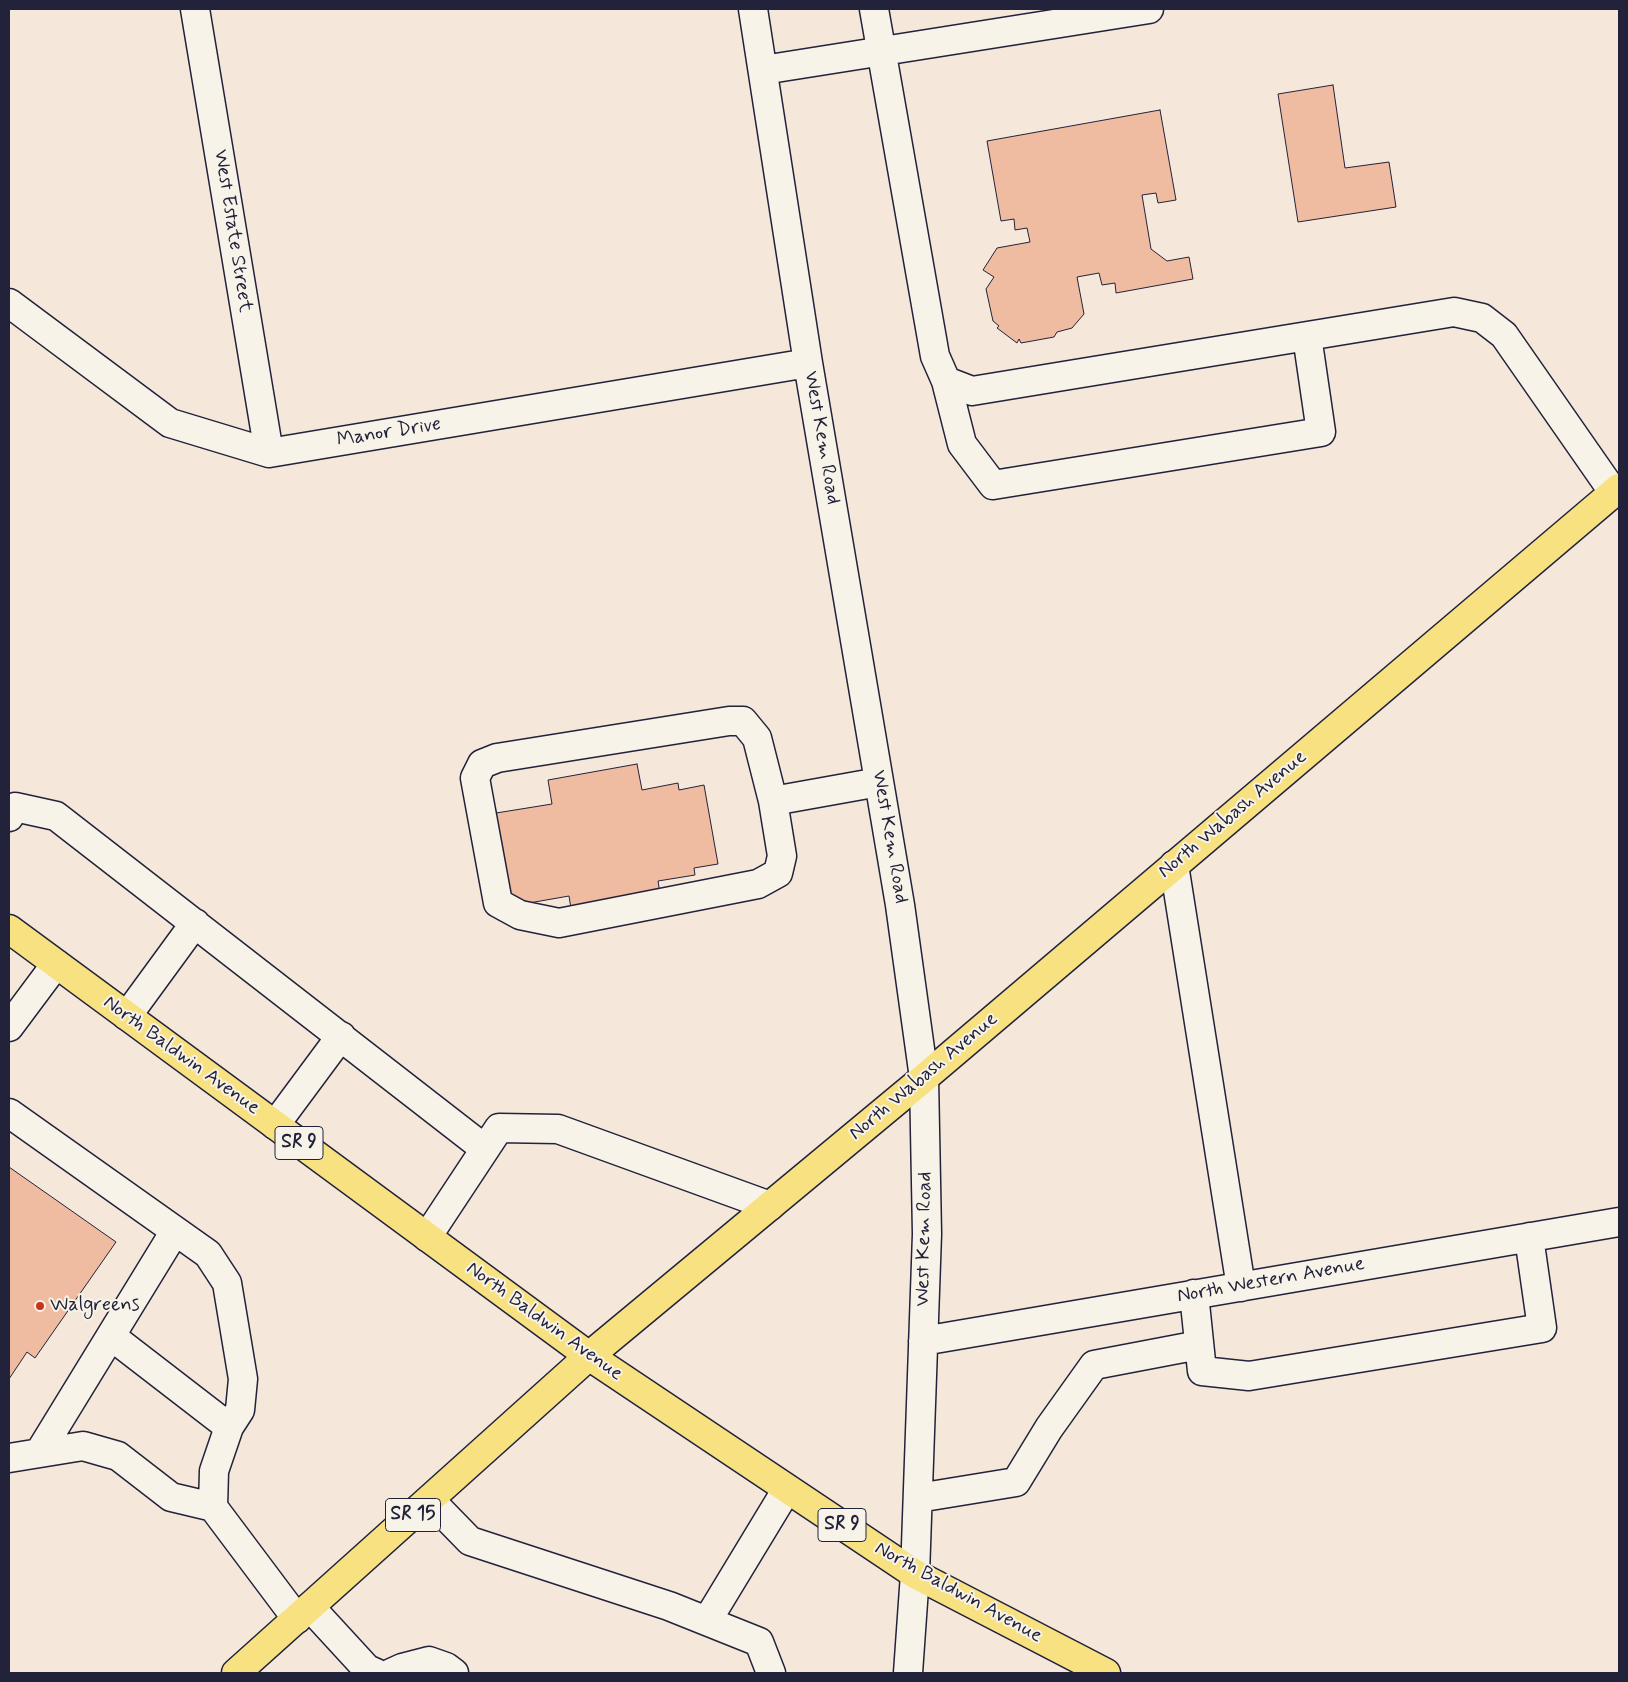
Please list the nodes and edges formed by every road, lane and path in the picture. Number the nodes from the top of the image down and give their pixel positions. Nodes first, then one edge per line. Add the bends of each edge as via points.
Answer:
1 (195, 9) edge
2 (753, 9) edge
3 (874, 9) edge
4 (1149, 9) edge
5 (882, 51) junction
6 (763, 70) junction
7 (9, 303) edge
8 (1306, 336) junction
9 (808, 363) junction
10 (946, 381) junction
11 (269, 453) junction
12 (1617, 491) edge
13 (879, 782) junction
14 (773, 801) junction
15 (9, 816) edge
16 (1174, 865) junction
17 (195, 923) junction
18 (9, 929) edge
19 (56, 964) junction
20 (127, 1016) junction
21 (9, 1028) edge
22 (341, 1036) junction
23 (924, 1078) junction
24 (9, 1113) edge
25 (275, 1125) junction
26 (485, 1149) junction
27 (770, 1206) junction
28 (1619, 1222) edge
29 (175, 1231) junction
30 (427, 1237) junction
31 (1529, 1237) junction
32 (1241, 1287) junction
33 (1194, 1294) junction
34 (111, 1336) junction
35 (923, 1341) junction
36 (1199, 1345) junction
37 (589, 1356) junction
38 (228, 1427) junction
39 (39, 1453) junction
40 (9, 1458) edge
41 (787, 1489) junction
42 (918, 1498) junction
43 (430, 1500) junction
44 (213, 1507) junction
45 (915, 1574) junction
46 (303, 1613) junction
47 (707, 1621) junction
48 (236, 1673) edge
49 (376, 1673) edge
50 (391, 1673) edge
51 (454, 1673) edge
52 (771, 1673) edge
53 (908, 1673) edge
54 (1106, 1673) edge

1 - 11 street, West Estate Street
2 - 6 street, West Kem Road
3 - 5 street
4 - 5 street
5 - 6 street
5 - 10 street via 935,356
6 - 9 street, West Kem Road
7 - 11 street, Manor Drive via 170,423
8 - 10 street via 972,392
8 - 10 street via 1321,432 993,485 962,444
8 - 12 street via 1454,312 1482,318 1504,335
9 - 11 street, Manor Drive
9 - 13 street, West Kem Road
12 - 16 main road, North Wabash Avenue
13 - 14 street
13 - 23 street, West Kem Road
14 - 14 street via 782,856 778,874 758,884 559,923 520,916 498,904 475,778 482,764 497,758 744,721 757,738
15 - 17 street via 15,807 56,816
16 - 23 main road, North Wabash Avenue
16 - 32 street
17 - 20 street
17 - 22 street
18 - 19 main road, North Baldwin Avenue / SR 9
19 - 20 main road, North Baldwin Avenue / SR 9
19 - 21 street
20 - 25 main road, North Baldwin Avenue / SR 9
22 - 25 street
22 - 26 street
23 - 27 main road, North Wabash Avenue
23 - 35 street, West Kem Road via 927,1234
24 - 29 street
25 - 30 main road, North Baldwin Avenue / SR 9
26 - 27 street via 498,1128 558,1129
26 - 30 street
27 - 37 main road, North Wabash Avenue
28 - 31 street, North Western Avenue
29 - 34 street
29 - 38 street via 208,1254 226,1283 243,1379 240,1410
30 - 37 main road, North Baldwin Avenue / SR 9
31 - 32 street, North Western Avenue
31 - 36 street via 1542,1328 1250,1376 1202,1371
32 - 33 street, North Western Avenue
33 - 35 street, North Western Avenue
33 - 36 street
34 - 38 street
34 - 39 street
35 - 42 street, West Kem Road
36 - 42 street via 1094,1365 1016,1482
37 - 41 main road, North Baldwin Avenue / SR 9
37 - 43 main road, North Wabash Avenue / SR 15
38 - 44 street via 214,1471
39 - 40 street
39 - 44 street via 83,1446 118,1456 171,1497
41 - 45 main road, North Baldwin Avenue / SR 9
41 - 47 street
42 - 45 street, West Kem Road
43 - 46 main road, North Wabash Avenue / SR 15
43 - 47 street via 470,1541
44 - 46 street
45 - 53 street, West Kem Road
45 - 54 main road, North Baldwin Avenue / SR 9
46 - 48 main road, North Wabash Avenue / SR 15
46 - 49 street via 367,1669
47 - 52 street via 759,1642
50 - 51 street via 429,1661

